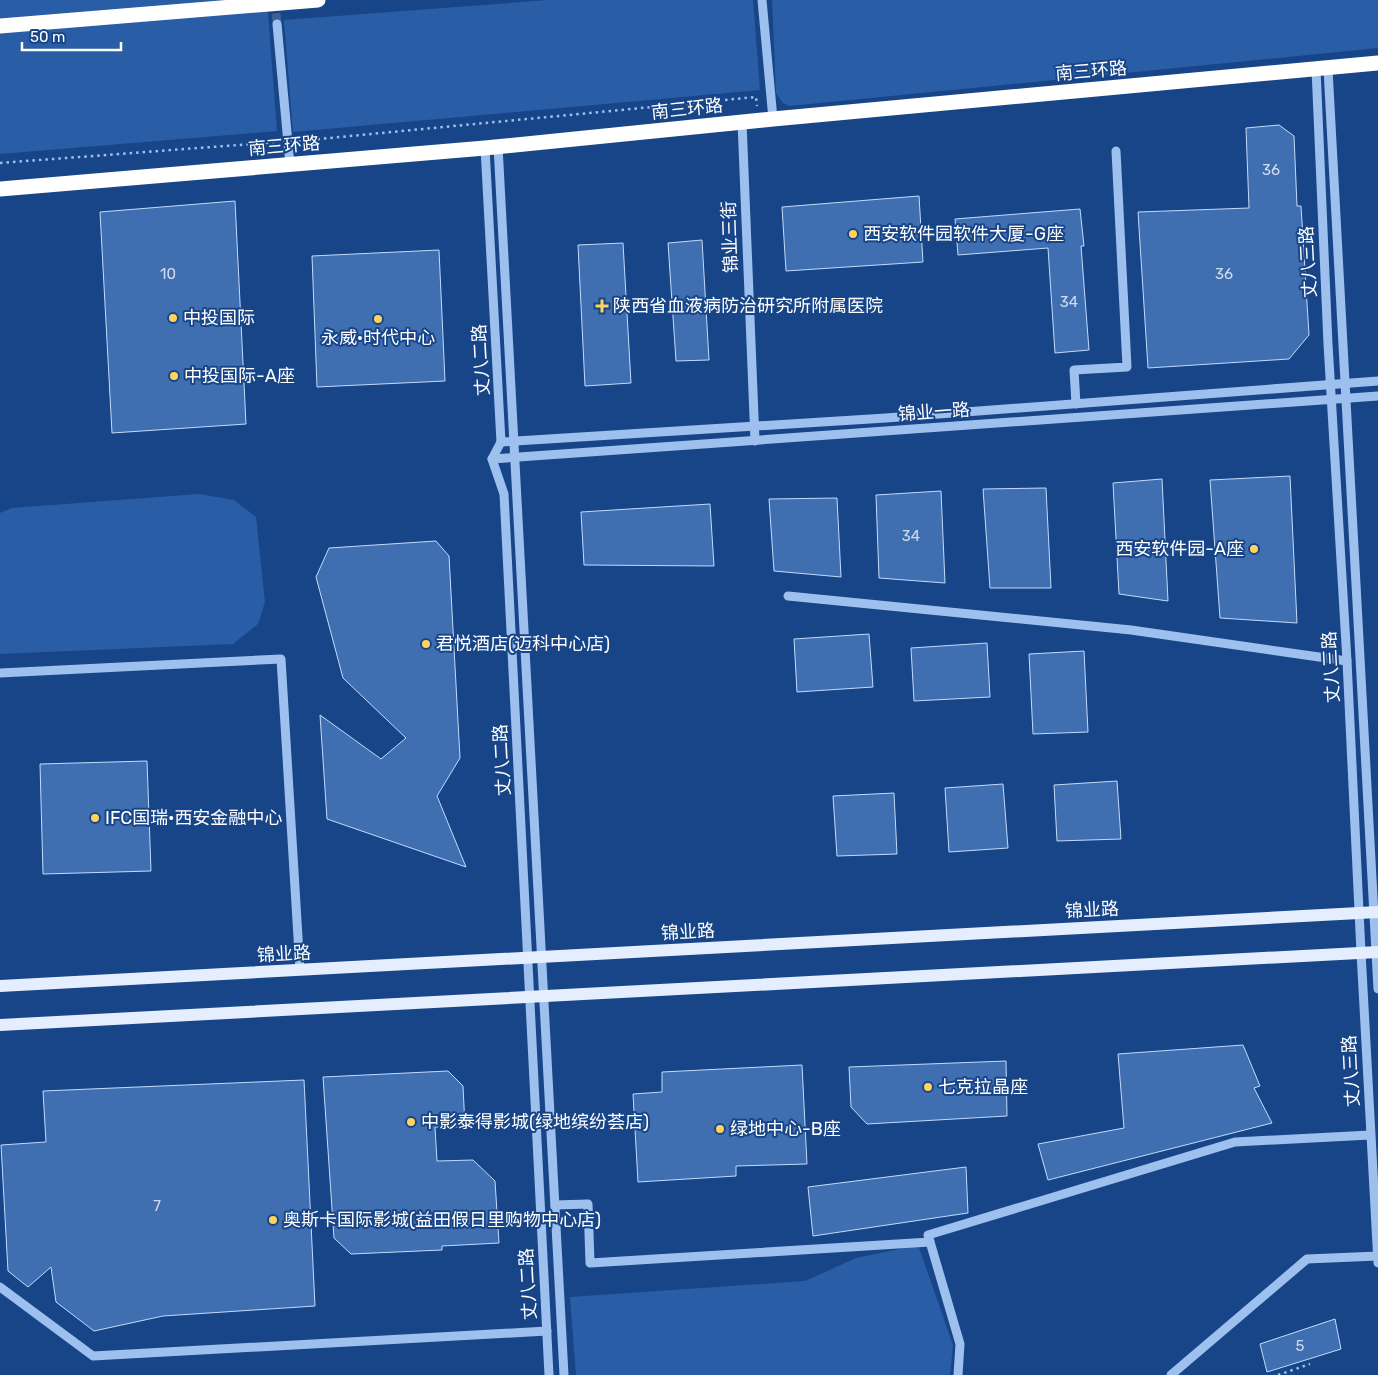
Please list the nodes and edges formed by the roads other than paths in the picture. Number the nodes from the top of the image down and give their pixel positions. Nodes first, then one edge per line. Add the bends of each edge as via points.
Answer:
1 (318, 0) edge
2 (762, 0) edge
3 (277, 24) tunnel mouth
4 (0, 26) edge
5 (1378, 64) edge
6 (1322, 69) junction
7 (766, 120) junction
8 (742, 122) junction
9 (491, 147) junction
10 (1116, 151) dead end
11 (290, 165) junction
12 (0, 189) edge
13 (1378, 381) edge
14 (1344, 383) junction
15 (1330, 384) junction
16 (1378, 396) edge
17 (1345, 398) junction
18 (1331, 399) junction
19 (1076, 404) junction
20 (754, 426) junction
21 (514, 441) junction
22 (755, 441) junction
23 (501, 442) junction
24 (515, 458) junction
25 (492, 459) junction
26 (788, 596) dead end
27 (1347, 661) junction
28 (0, 673) edge
29 (1376, 912) edge
30 (1360, 913) junction
31 (1361, 952) junction
32 (1377, 952) edge
33 (535, 958) junction
34 (300, 970) junction
35 (0, 986) edge
36 (1378, 989) edge
37 (543, 997) junction
38 (530, 998) junction
39 (0, 1025) edge
40 (1370, 1135) junction
41 (555, 1205) junction
42 (930, 1242) junction
43 (1378, 1256) edge
44 (1378, 1263) edge
45 (0, 1287) edge
46 (547, 1331) junction
47 (549, 1375) edge
48 (564, 1375) edge
49 (958, 1375) edge
50 (1170, 1375) edge

1 - 4 highway
2 - 7 street
3 - 11 street
5 - 6 highway, 南三环路
6 - 7 highway, 南三环路
6 - 14 street, 丈八三路
6 - 15 street, 丈八三路
7 - 8 highway, 南三环路
8 - 9 highway, 南三环路
8 - 20 street, 锦业三街
9 - 11 highway, 南三环路
9 - 21 street, 丈八二路
9 - 23 street, 丈八二路
10 - 19 street via 1127,367 1074,370
11 - 12 highway, 南三环路
13 - 14 street, 锦业一路
14 - 15 street, 锦业一路
14 - 17 street, 丈八三路
15 - 18 street, 丈八三路
15 - 19 street, 锦业一路
16 - 17 street, 锦业一路
17 - 18 street, 锦业一路
17 - 29 street, 丈八三路
18 - 22 street, 锦业一路
18 - 27 street, 丈八三路
19 - 20 street, 锦业一路
20 - 21 street, 锦业一路
20 - 22 street, 锦业三街
21 - 23 street, 锦业一路
21 - 24 street, 丈八二路
22 - 24 street, 锦业一路
23 - 25 street
24 - 25 street, 锦业一路
24 - 33 street, 丈八二路
25 - 33 street, 丈八二路 via 504,494
26 - 27 street via 1131,630
27 - 30 street, 丈八三路
28 - 34 street via 281,659
29 - 30 main road, 锦业路
29 - 32 street, 丈八三路
30 - 31 street, 丈八三路
30 - 33 main road, 锦业路
31 - 32 main road
31 - 37 main road
31 - 40 street, 丈八三路
32 - 36 street, 丈八三路
33 - 34 main road, 锦业路
33 - 37 street, 丈八二路
33 - 38 street, 丈八二路
34 - 35 main road, 锦业路
37 - 38 main road
37 - 41 street, 丈八二路
38 - 39 main road
38 - 46 street, 丈八二路
40 - 42 street via 1235,1142 928,1235
40 - 43 street, 丈八三路
41 - 42 street via 588,1204 590,1263
41 - 48 street, 丈八二路
42 - 49 street via 960,1344
43 - 44 street, 丈八三路
43 - 50 street via 1307,1260
45 - 46 street via 93,1356
46 - 47 street, 丈八二路

